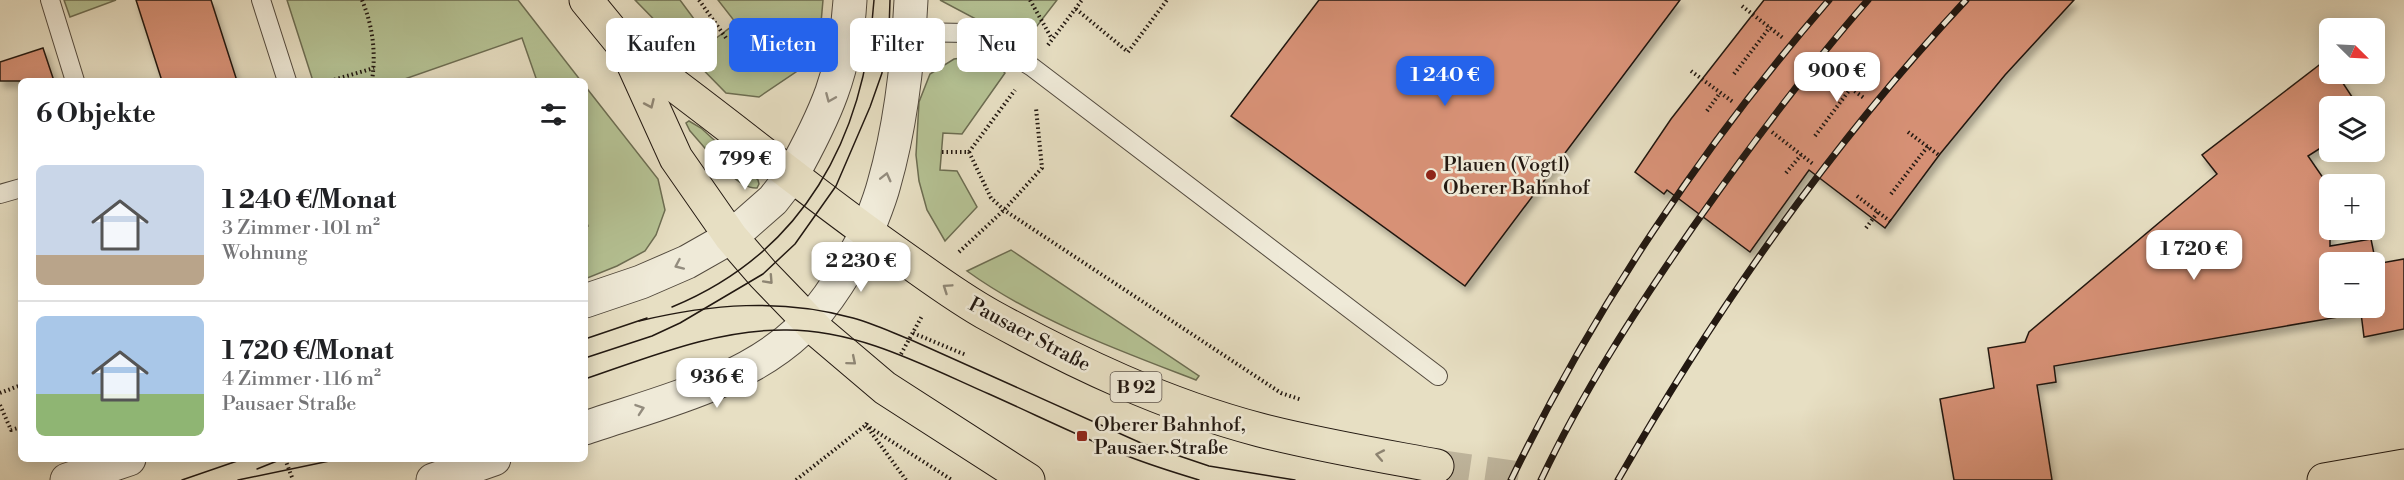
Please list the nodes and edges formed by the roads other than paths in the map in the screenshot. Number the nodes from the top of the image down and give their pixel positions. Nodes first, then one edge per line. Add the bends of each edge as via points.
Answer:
1 (50, 0) edge
2 (261, 0) edge
3 (586, 0) edge
4 (850, 0) edge
5 (910, 16) edge
6 (606, 24) edge
7 (637, 72) edge
8 (658, 72) edge
9 (74, 78) edge
10 (286, 78) edge
11 (791, 177) junction
12 (18, 189) edge
13 (0, 194) edge
14 (867, 232) junction
15 (731, 237) junction
16 (588, 300) edge
17 (808, 322) junction
18 (1438, 376) dead end
19 (588, 427) edge
20 (120, 462) edge
21 (485, 462) edge
22 (1437, 466) tunnel mouth
23 (2404, 466) edge
24 (67, 480) edge
25 (433, 480) edge
26 (1028, 480) edge
27 (2324, 480) edge

1 - 9 lane
2 - 10 lane
3 - 6 main road, B 92
4 -> 11 street via 836,84
14 -> 5 street via 895,140
5 - 18 lane via 967,33 1032,67
7 -> 15 main road, B 92 via 676,158
8 - 11 main road, B 92
11 - 14 main road, Pausaer Straße / B 92
11 - 15 street via 773,200
12 - 13 lane
14 - 17 street via 834,289
22 -> 14 main road, Pausaer Straße / B 92 via 1260,429 1192,409 1109,376 989,315
15 -> 16 street via 687,262
15 -> 17 main road, B 92
19 -> 17 street via 725,379 765,358
17 -> 26 main road, B 92 via 885,388
20 - 24 street
21 - 25 street
23 - 27 main road

